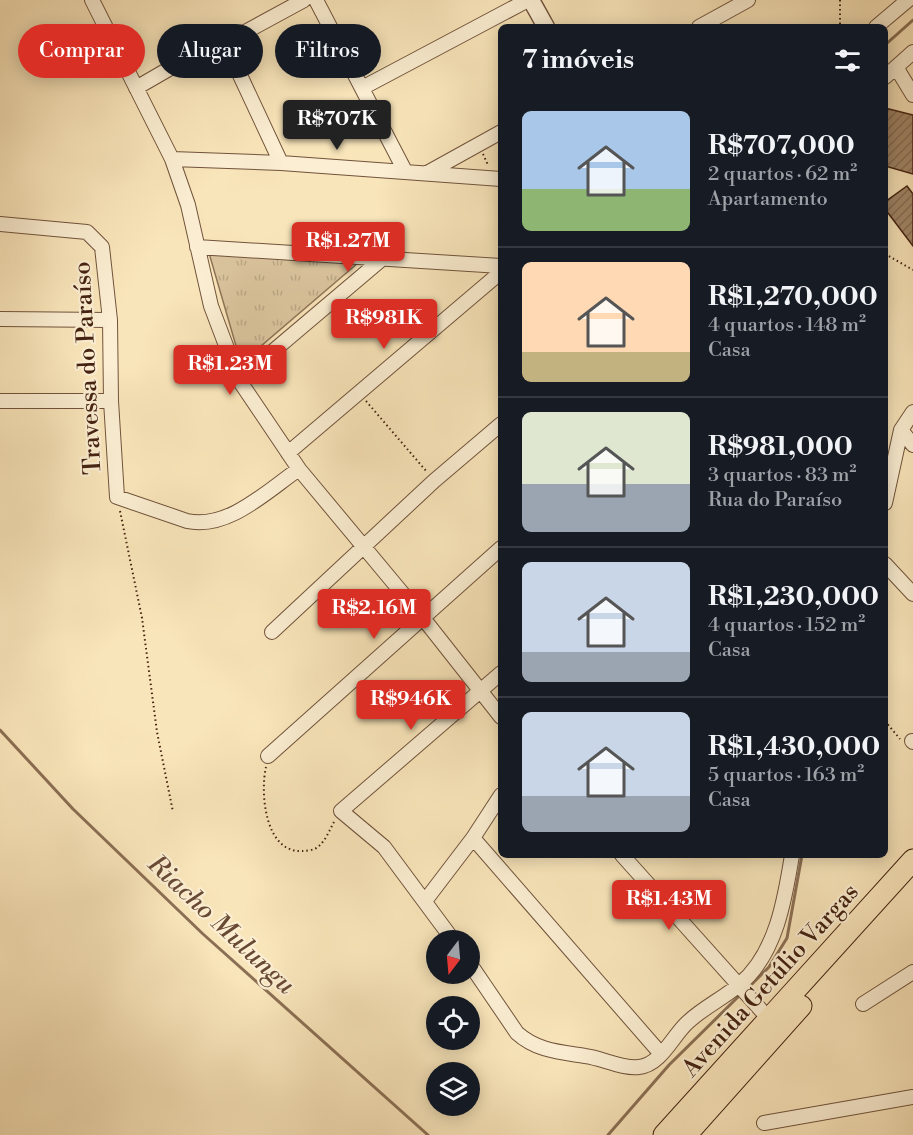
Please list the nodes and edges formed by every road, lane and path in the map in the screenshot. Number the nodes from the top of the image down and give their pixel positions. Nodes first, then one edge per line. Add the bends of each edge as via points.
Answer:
1 (92, 0) edge
2 (304, 0) edge
3 (316, 0) edge
4 (530, 0) edge
5 (748, 0) edge
6 (840, 0) edge
7 (908, 0) edge
8 (260, 24) edge
9 (544, 24) edge
10 (704, 24) edge
11 (840, 24) edge
12 (880, 24) edge
13 (913, 52) edge
14 (896, 67) junction
15 (888, 74) edge
16 (157, 76) edge
17 (241, 78) edge
18 (136, 88) junction
19 (362, 88) junction
20 (913, 96) edge
21 (498, 134) edge
22 (478, 144) junction
23 (172, 159) junction
24 (281, 163) junction
25 (405, 171) junction
26 (426, 173) junction
27 (498, 179) edge
28 (0, 224) edge
29 (197, 247) junction
30 (888, 256) edge
31 (381, 259) junction
32 (498, 266) edge
33 (913, 270) edge
34 (498, 275) edge
35 (0, 319) edge
36 (110, 320) junction
37 (239, 380) junction
38 (359, 392) junction
39 (0, 400) edge
40 (111, 401) junction
41 (913, 412) edge
42 (498, 427) edge
43 (901, 430) junction
44 (913, 445) edge
45 (288, 453) junction
46 (299, 469) junction
47 (434, 481) junction
48 (888, 489) edge
49 (117, 497) junction
50 (363, 547) junction
51 (498, 552) edge
52 (888, 567) edge
53 (913, 594) edge
54 (423, 618) junction
55 (272, 632) dead end
56 (498, 676) edge
57 (481, 692) junction
58 (498, 713) edge
59 (888, 725) edge
60 (913, 742) edge
61 (268, 756) joint
62 (498, 800) edge
63 (341, 811) junction
64 (173, 812) dead end
65 (473, 838) junction
66 (625, 858) edge
67 (792, 858) edge
68 (913, 860) edge
69 (913, 880) edge
70 (425, 901) junction
71 (446, 930) edge
72 (913, 972) edge
73 (480, 979) edge
74 (740, 985) junction
75 (913, 985) edge
76 (885, 990) junction
77 (863, 1004) dead end
78 (769, 1019) junction
79 (661, 1054) junction
80 (913, 1097) edge
81 (765, 1124) dead end
82 (664, 1135) edge
83 (686, 1135) edge

1 - 18 street
2 - 8 street
3 - 19 street
4 - 9 street
4 - 19 street
5 - 10 street
6 - 11 path
7 - 12 street
13 - 14 street
14 - 15 street
14 - 20 street
16 - 18 street
17 - 24 street
18 - 23 street
19 - 25 street
21 - 22 street
22 - 26 street
22 - 27 path
23 - 24 street
23 - 29 street
24 - 25 street
25 - 26 street
26 - 27 street
28 - 36 street, Travessa do Paraíso via 87,232 96,238 102,247
29 - 31 street
29 - 37 street via 211,306
30 - 33 path
31 - 32 street
31 - 37 street
34 - 38 street
35 - 36 street
36 - 40 street, Travessa do Paraíso
37 - 45 street
38 - 45 street
38 - 47 path
39 - 40 street
40 - 49 street, Travessa do Paraíso
41 - 43 street
42 - 47 street
43 - 44 street
43 - 48 street
45 - 46 street
46 - 49 street via 214,522 187,521
46 - 50 street
47 - 50 street
49 - 64 path via 142,618 157,732
50 - 54 street
50 - 55 street
51 - 54 street
52 - 53 street
54 - 57 street
54 - 61 street
56 - 57 street
57 - 58 street
57 - 63 street
59 - 60 path via 900,739
61 - 63 path via 264,782 266,816 279,842 293,851 310,850 320,845
62 - 65 street
63 - 70 street via 384,847
65 - 70 street
65 - 79 street
66 - 74 street
67 - 74 street via 772,937
68 - 78 main road, Avenida Getúlio Vargas
69 - 83 main road, Avenida Getúlio Vargas
70 - 71 street
72 - 76 street
73 - 79 street via 517,1033 553,1052 631,1066 647,1065
74 - 78 street
74 - 79 street via 688,1022
75 - 76 street
76 - 77 street
78 - 82 main road, Avenida Getúlio Vargas
80 - 81 street

